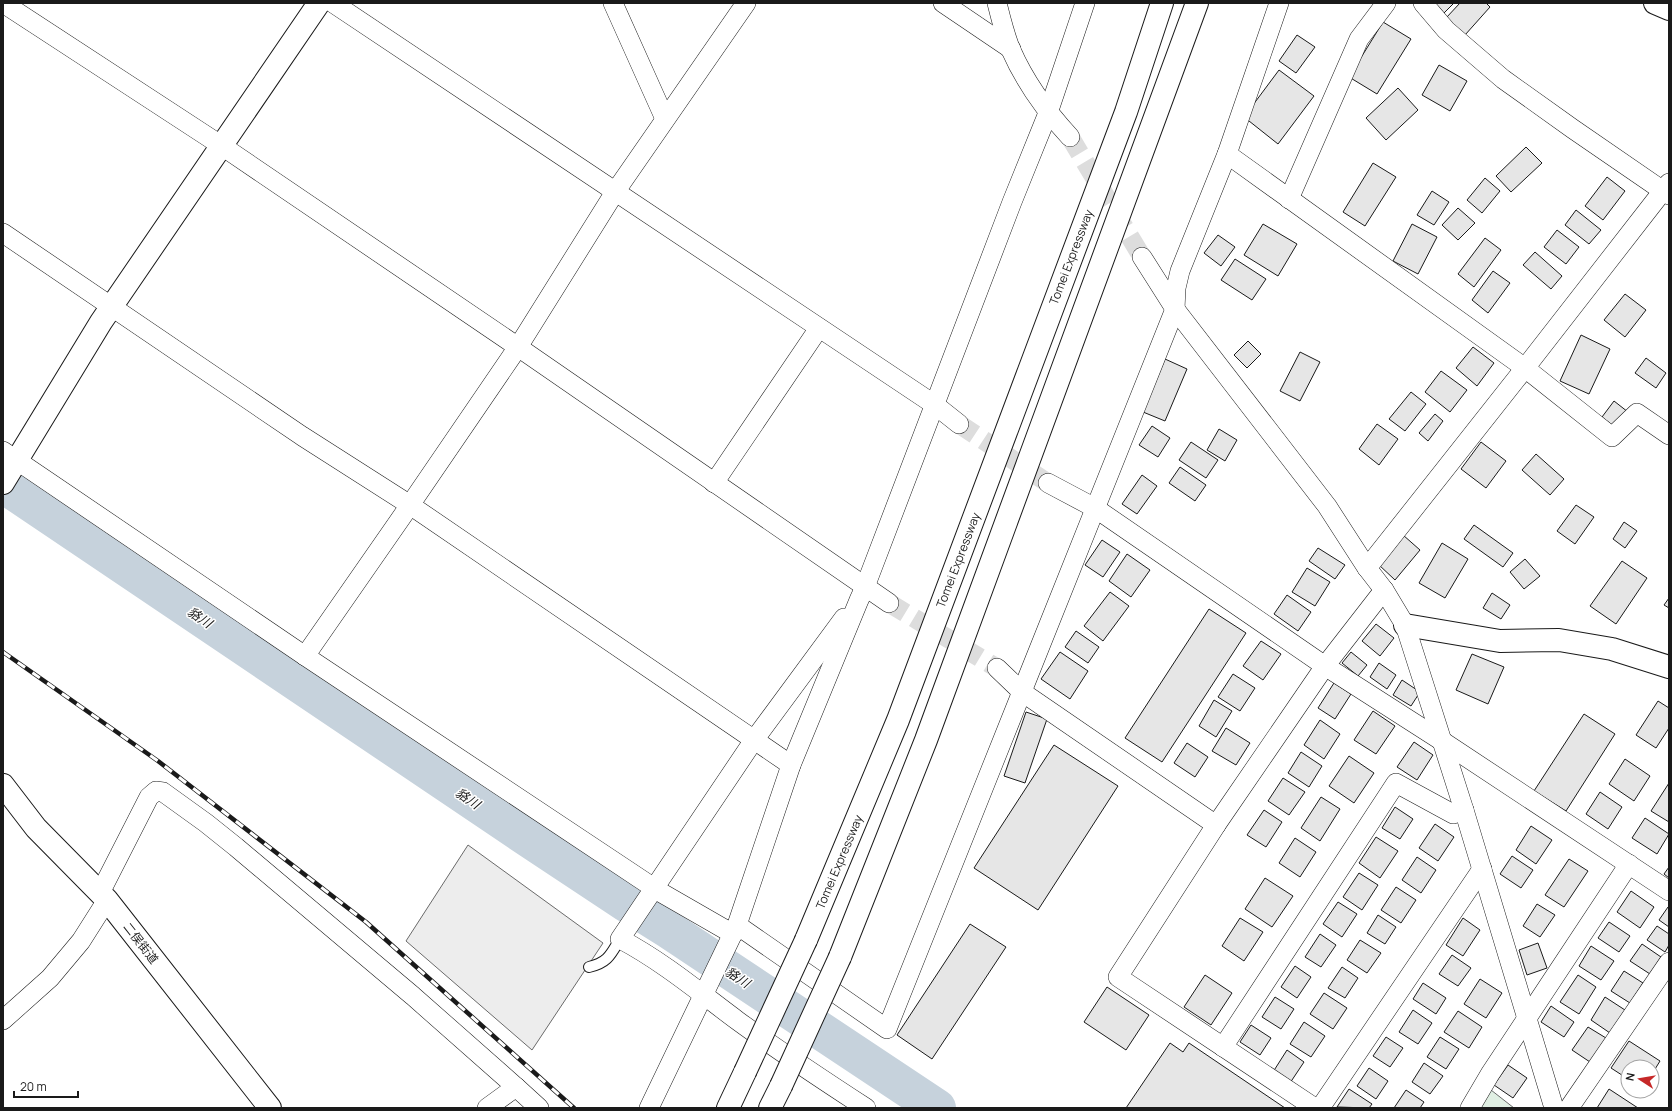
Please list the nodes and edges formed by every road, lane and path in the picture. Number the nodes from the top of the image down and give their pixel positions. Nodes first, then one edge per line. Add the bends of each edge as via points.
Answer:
1 (3, 3) edge
2 (319, 3) edge
3 (333, 3) edge
4 (613, 3) edge
5 (746, 3) edge
6 (943, 3) edge
7 (997, 3) edge
8 (1085, 3) edge
9 (1162, 3) edge
10 (1197, 3) edge
11 (1279, 3) edge
12 (1386, 3) edge
13 (1423, 3) edge
14 (1655, 3) edge
15 (1669, 9) edge
16 (1011, 50) junction
17 (1048, 113) junction
18 (665, 119) junction
19 (1070, 137) tunnel mouth
20 (222, 146) junction
21 (1227, 154) junction
22 (1667, 190) edge
23 (615, 192) junction
24 (1289, 199) junction
25 (3, 233) edge
26 (1142, 257) tunnel mouth
27 (111, 308) junction
28 (1175, 309) junction
29 (819, 328) junction
30 (518, 347) junction
31 (1525, 368) junction
32 (935, 405) junction
33 (959, 424) tunnel mouth
34 (1669, 436) edge
35 (11, 458) edge
36 (3, 483) edge
37 (714, 483) junction
38 (1048, 483) tunnel mouth
39 (410, 505) junction
40 (1095, 508) junction
41 (1367, 568) junction
42 (1384, 590) junction
43 (862, 594) junction
44 (889, 603) tunnel mouth
45 (1405, 625) junction
46 (304, 656) junction
47 (1325, 666) junction
48 (1669, 667) edge
49 (997, 668) tunnel mouth
50 (1022, 692) junction
51 (754, 740) junction
52 (1442, 741) junction
53 (791, 765) junction
54 (3, 785) edge
55 (1464, 810) junction
56 (1216, 825) junction
57 (1629, 864) junction
58 (1482, 869) junction
59 (654, 888) junction
60 (1669, 891) edge
61 (104, 897) junction
62 (734, 932) junction
63 (622, 935) junction
64 (1669, 962) edge
65 (589, 967) dead end
66 (704, 995) junction
67 (1526, 1019) junction
68 (3, 1020) edge
69 (1223, 1047) junction
70 (516, 1086) junction
71 (270, 1108) edge
72 (487, 1108) edge
73 (539, 1108) edge
74 (649, 1108) edge
75 (728, 1108) edge
76 (770, 1108) edge
77 (866, 1108) edge
78 (1315, 1108) edge
79 (1320, 1108) edge
80 (1470, 1108) edge
81 (1554, 1108) edge
82 (1569, 1108) edge

1 - 20 street
2 - 20 main road
3 - 23 street
4 - 18 street
5 - 18 street
6 - 16 street
7 - 16 street
8 - 17 street
9 - 75 main road, Tomei Expressway, bridge via 1126,112 898,720 806,940
10 - 76 main road, bridge via 926,740 840,957
11 - 21 street
12 - 24 street via 1359,39
13 - 22 street via 1446,30 1503,79
14 - 15 main road
16 - 17 street via 1031,89
17 - 19 street
17 - 32 street
18 - 23 street
20 - 27 main road
20 - 30 street
21 - 24 street
21 - 28 street via 1180,271
22 - 31 street
23 - 29 street
23 - 30 street
24 - 31 street
25 - 27 street
26 - 28 street
27 - 35 main road
27 - 39 street
28 - 40 street
28 - 41 street via 1327,506
29 - 32 street
29 - 37 street
30 - 37 street
30 - 39 street
31 - 34 street via 1612,437 1637,413
31 - 41 street
32 - 33 street
32 - 43 street
35 - 36 main road
35 - 46 street
37 - 43 street
38 - 40 street
39 - 46 street
39 - 51 street
40 - 47 street
40 - 50 street
41 - 42 street
42 - 45 street
42 - 47 street
43 - 44 street
43 - 51 street
43 - 53 street
45 - 48 main road via 1500,641 1559,640 1612,649
45 - 52 street
46 - 59 street
47 - 52 street
47 - 56 street
49 - 50 street
50 - 56 street
50 - 62 street via 887,1029
51 - 53 street
51 - 59 street
52 - 55 street
52 - 57 street
53 - 62 street
54 - 61 main road, 二俣街道 via 36,828
55 - 58 street
55 - 69 street via 1453,814 1396,783
56 - 69 street via 1118,977
57 - 60 street
57 - 67 street
58 - 67 street
58 - 79 street
59 - 62 street
59 - 63 street
61 - 68 street via 81,941 50,978
61 - 70 street via 149,796 156,791 163,792 242,852
61 - 71 main road, 二俣街道
62 - 66 street
63 - 65 lane via 612,952 600,964
63 - 66 street
64 - 82 street
66 - 74 street
66 - 77 street via 810,1072
67 - 80 street
67 - 81 street
69 - 78 street
70 - 72 street
70 - 73 street

